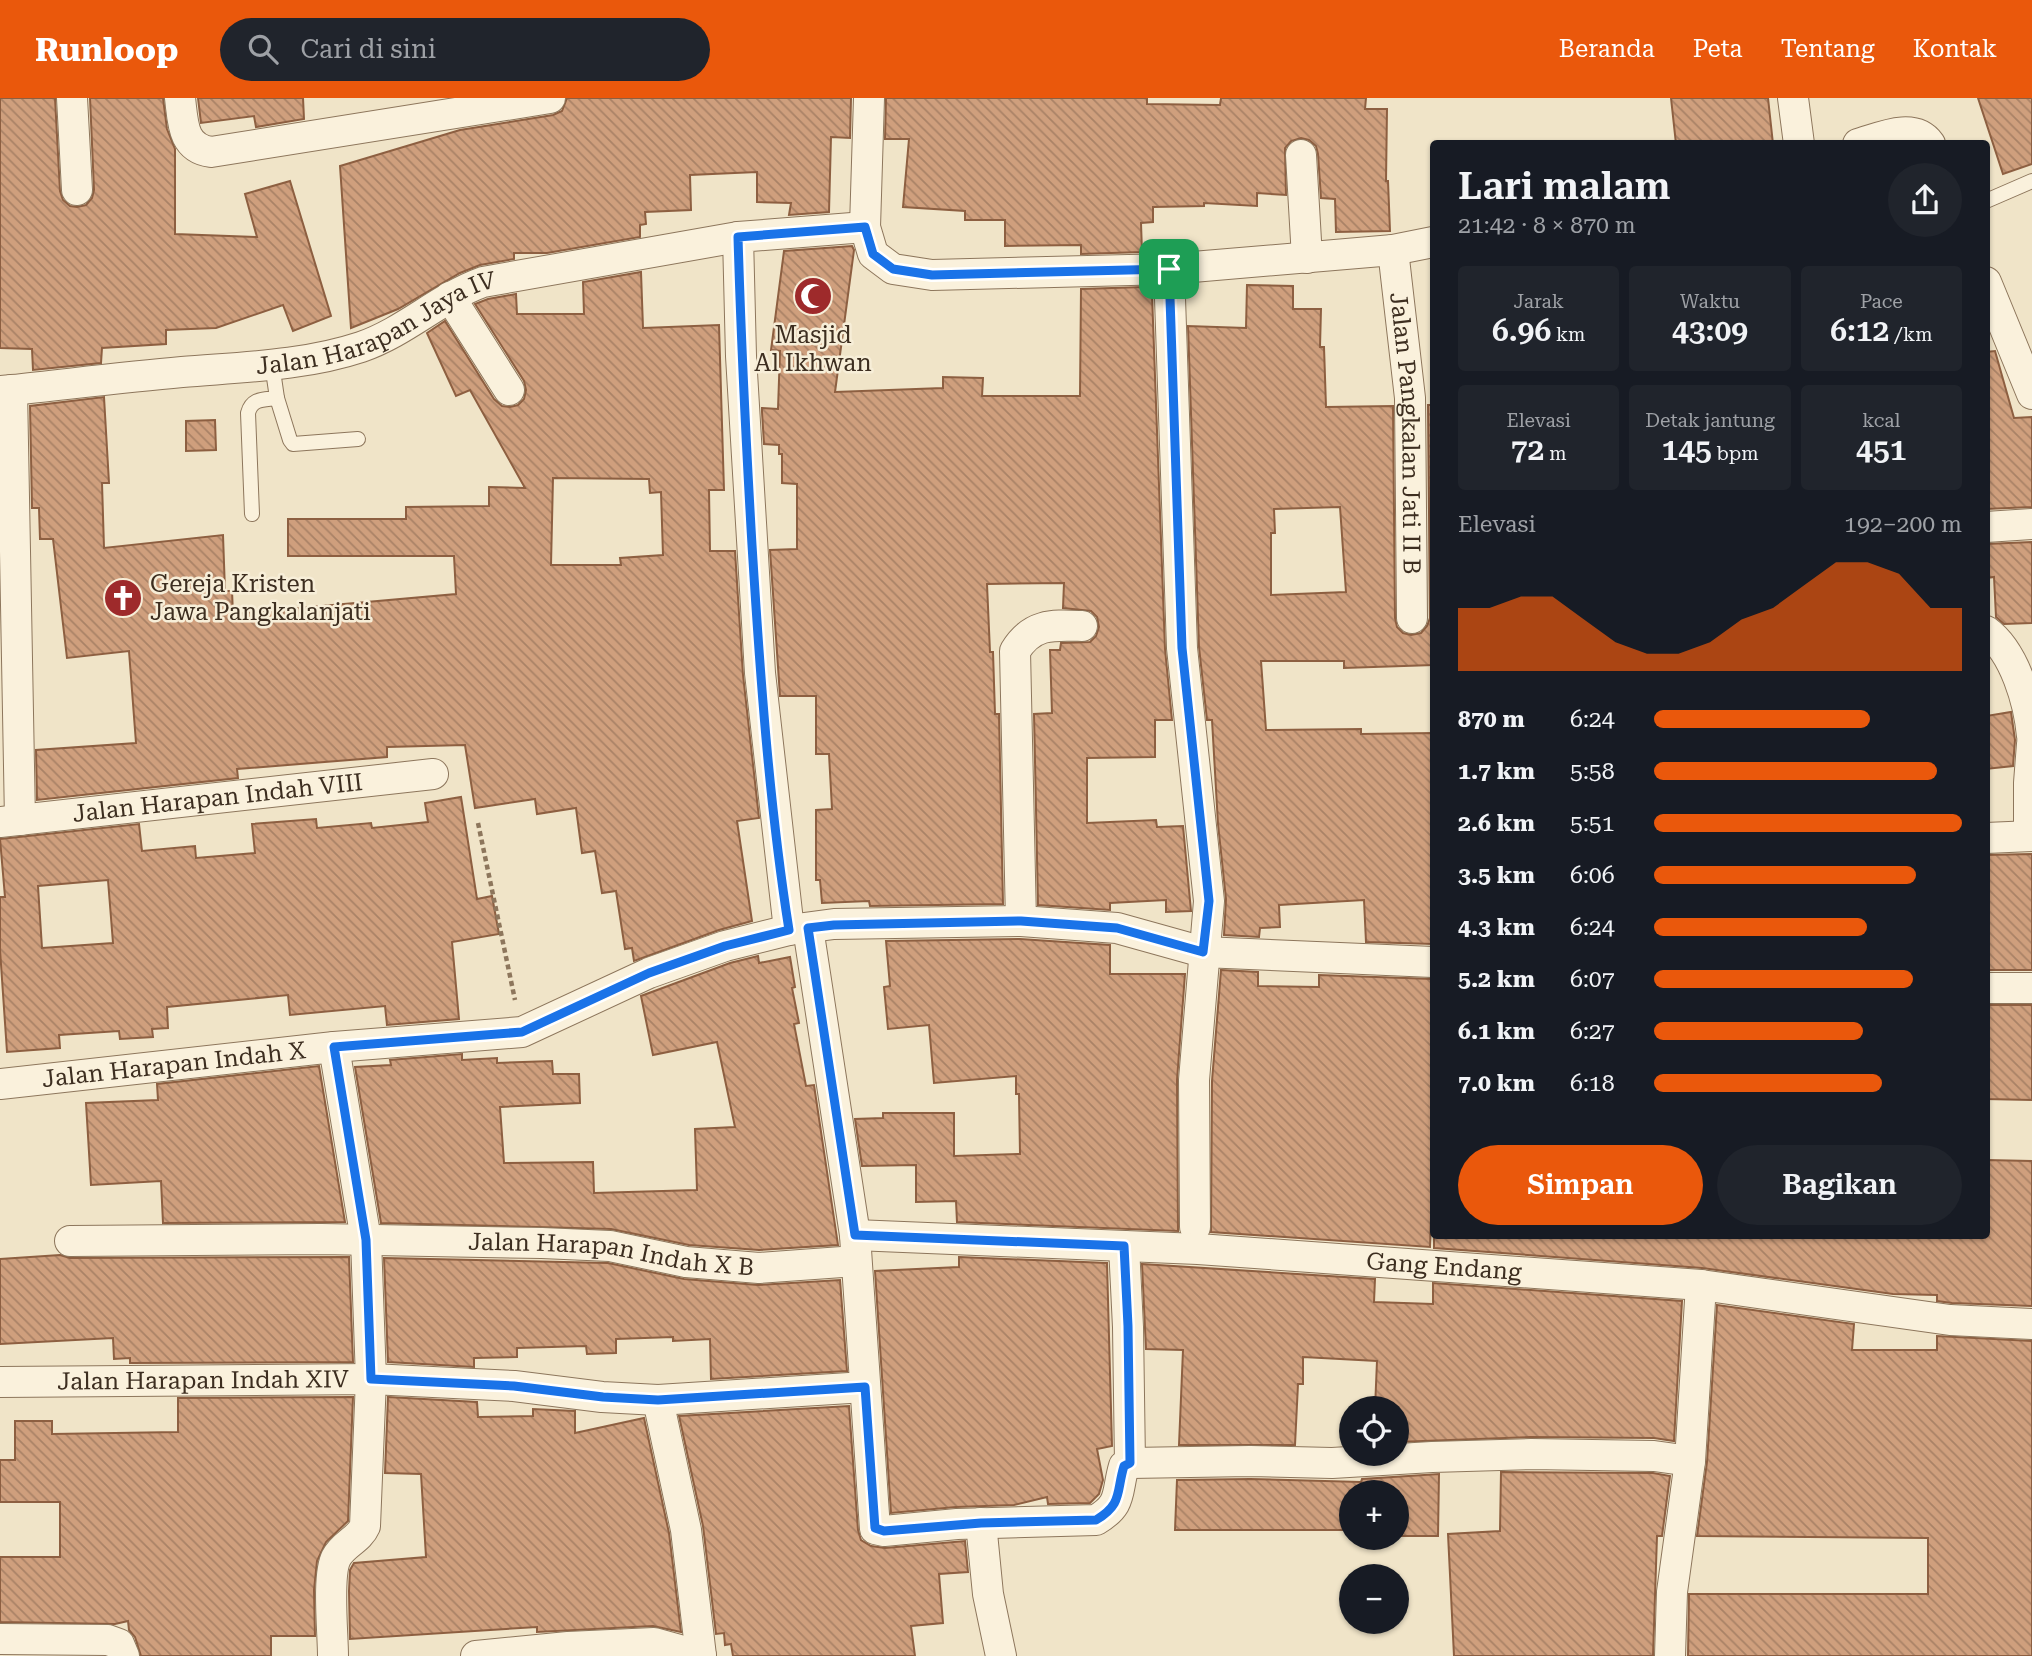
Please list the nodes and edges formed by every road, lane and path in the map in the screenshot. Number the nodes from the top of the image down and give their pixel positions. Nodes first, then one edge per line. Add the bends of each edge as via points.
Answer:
1 (72, 98) edge
2 (180, 98) edge
3 (550, 98) edge
4 (869, 98) edge
5 (1793, 98) edge
6 (1798, 140) edge
7 (1871, 140) edge
8 (1927, 140) edge
9 (1301, 155) dead end
10 (2032, 181) edge
11 (77, 190) dead end
12 (1990, 199) edge
13 (865, 227) junction
14 (738, 237) junction
15 (1430, 243) edge
16 (1393, 250) junction
17 (1307, 258) junction
18 (1169, 269) junction
19 (1990, 292) edge
20 (450, 297) junction
21 (272, 364) junction
22 (6, 390) edge
23 (509, 390) dead end
24 (2032, 394) edge
25 (277, 398) junction
26 (358, 439) dead end
27 (253, 514) dead end
28 (2032, 524) edge
29 (1990, 527) edge
30 (1422, 548) edge
31 (1412, 618) dead end
32 (1082, 626) dead end
33 (1990, 635) edge
34 (2032, 736) edge
35 (2032, 744) edge
36 (433, 774) dead end
37 (10, 821) edge
38 (478, 823) dead end
39 (2030, 836) edge
40 (1990, 838) edge
41 (1021, 921) junction
42 (799, 929) junction
43 (1203, 952) junction
44 (1430, 962) edge
45 (1990, 988) edge
46 (2032, 988) edge
47 (522, 1032) junction
48 (334, 1047) junction
49 (0, 1084) edge
50 (1195, 1227) dead end
51 (366, 1240) junction
52 (71, 1241) dead end
53 (1124, 1246) junction
54 (855, 1248) junction
55 (1701, 1285) junction
56 (2032, 1324) edge
57 (371, 1379) junction
58 (0, 1382) edge
59 (865, 1387) junction
60 (658, 1400) junction
61 (1690, 1461) junction
62 (1130, 1463) junction
63 (981, 1523) junction
64 (0, 1639) edge
65 (124, 1656) edge
66 (333, 1656) edge
67 (476, 1656) edge
68 (701, 1656) edge
69 (1001, 1656) edge
70 (1670, 1656) edge

1 - 11 street
2 - 3 street via 188,139 198,150 211,152
4 - 13 street
5 - 6 street
7 - 8 street via 1898,132 1912,132
9 - 17 street
10 - 12 lane
13 - 14 street, Jalan Harapan Jaya IV
13 - 18 street via 873,254 893,269 932,275
14 - 20 street, Jalan Harapan Jaya IV via 502,277
14 - 42 street via 760,673 783,887
15 - 16 street
16 - 17 street
16 - 30 street, Jalan Pangkalan Jati II B
17 - 18 street
18 - 43 street via 1182,648 1209,901
19 - 24 street
20 - 21 street, Jalan Harapan Jaya IV via 394,333 362,347
20 - 23 street
21 - 22 street, Jalan Harapan Jaya IV
21 - 25 lane
22 - 37 street
25 - 26 lane via 293,444
25 - 27 lane via 256,400 248,413
28 - 29 street
30 - 31 street, Jalan Pangkalan Jati II B
32 - 41 street via 1038,629 1023,637 1015,651
33 - 34 street via 2018,676
35 - 39 street
36 - 37 street, Jalan Harapan Indah VIII
38 - 47 path
39 - 40 street
41 - 42 street, Jalan Harapan Indah X
41 - 43 street, Jalan Harapan Indah X via 1117,928
42 - 47 street, Jalan Harapan Indah X via 725,946 649,973
42 - 54 street
43 - 44 street, Jalan Harapan Indah X
43 - 50 street via 1194,1080
45 - 46 street
47 - 48 street, Jalan Harapan Indah X
48 - 49 street, Jalan Harapan Indah X
48 - 51 street
51 - 52 street, Jalan Harapan Indah X B
51 - 54 street, Jalan Harapan Indah X B via 610,1246 686,1262 759,1268
51 - 57 street
53 - 54 street, Gang Endang
53 - 55 street, Gang Endang
53 - 62 street
54 - 59 street
55 - 56 street, Gang Endang via 1950,1320
55 - 61 street
57 - 58 street, Jalan Harapan Indah XIV
57 - 60 street, Jalan Harapan Indah XIV
57 - 66 street via 365,1526 335,1559
59 - 60 street, Jalan Harapan Indah XIV
59 - 63 street via 875,1528
60 - 68 street via 686,1530
61 - 62 street via 1531,1454 1332,1464
61 - 70 street via 1672,1592
62 - 63 street via 1124,1466 1119,1499 1096,1520
63 - 69 street via 988,1594
64 - 65 street via 108,1640 119,1644
67 - 68 street via 654,1643

